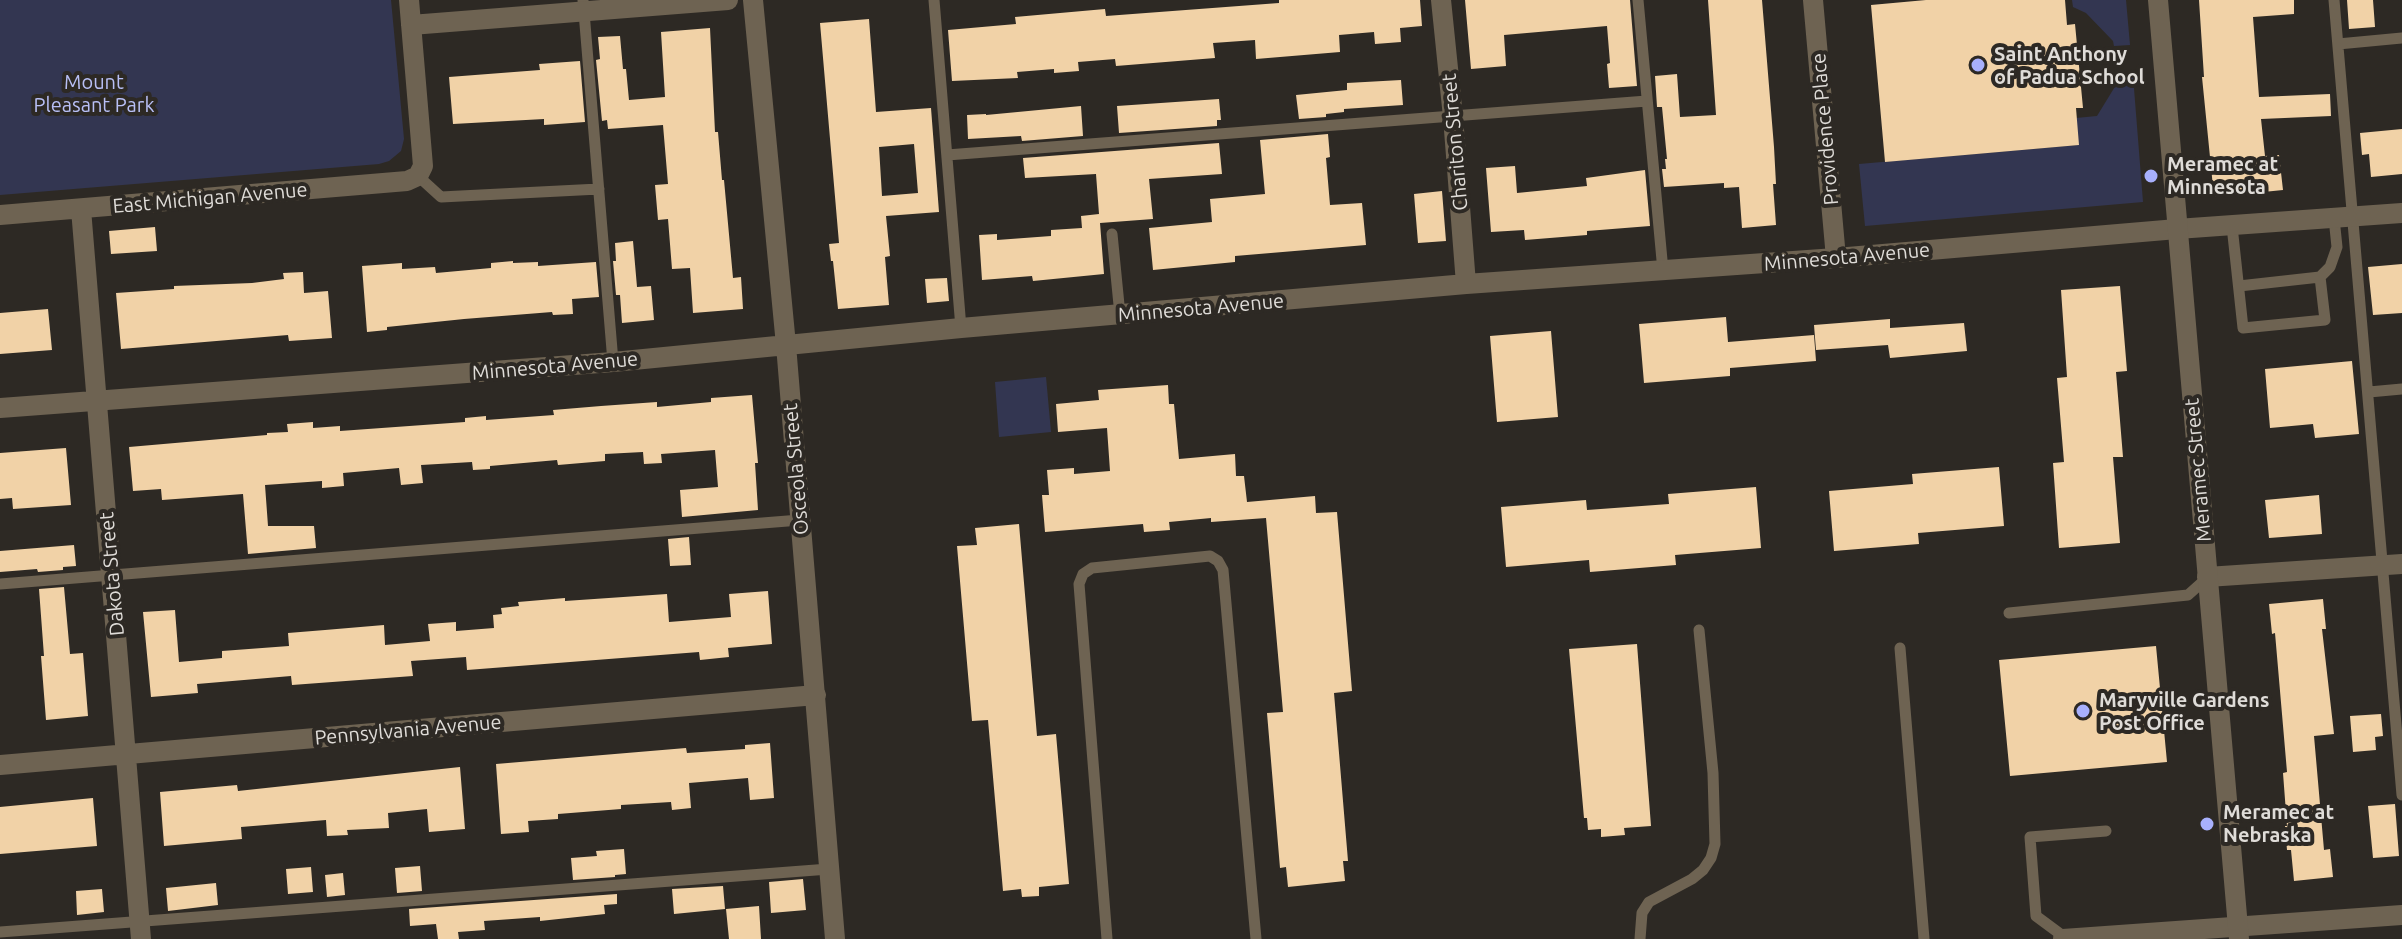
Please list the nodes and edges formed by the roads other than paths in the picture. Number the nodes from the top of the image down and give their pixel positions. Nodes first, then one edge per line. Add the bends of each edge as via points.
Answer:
1 (409, 0) edge
2 (728, 0) edge
3 (753, 0) edge
4 (934, 0) edge
5 (1441, 0) edge
6 (1638, 0) edge
7 (1813, 0) edge
8 (2158, 0) edge
9 (2334, 0) edge
10 (584, 6) edge
11 (411, 25) junction
12 (2402, 38) edge
13 (2338, 44) junction
14 (1647, 101) junction
15 (1453, 117) junction
16 (947, 155) junction
17 (418, 176) junction
18 (599, 189) junction
19 (81, 209) junction
20 (2402, 213) edge
21 (0, 215) edge
22 (2343, 218) junction
23 (2232, 226) junction
24 (2177, 229) junction
25 (1112, 234) dead end
26 (1836, 258) junction
27 (1663, 271) junction
28 (2320, 277) junction
29 (1466, 284) junction
30 (2239, 286) junction
31 (1120, 315) junction
32 (961, 328) junction
33 (786, 345) junction
34 (613, 362) junction
35 (2402, 389) edge
36 (2369, 392) junction
37 (98, 400) junction
38 (0, 408) edge
39 (800, 520) junction
40 (2393, 565) edge
41 (112, 575) junction
42 (2207, 577) junction
43 (0, 584) edge
44 (2009, 613) dead end
45 (1699, 630) dead end
46 (1900, 648) dead end
47 (816, 695) junction
48 (2399, 736) edge
49 (126, 755) junction
50 (0, 765) edge
51 (2402, 795) edge
52 (2106, 831) dead end
53 (829, 869) junction
54 (2402, 915) edge
55 (140, 930) edge
56 (0, 932) edge
57 (2238, 932) edge
58 (835, 939) edge
59 (1107, 939) edge
60 (1256, 939) edge
61 (1640, 939) edge
62 (1924, 939) edge
63 (2066, 939) edge

1 - 11 street
2 - 10 street
3 - 33 street, Osceola Street
4 - 16 lane
5 - 15 street, Chariton Street
6 - 14 lane
7 - 26 street, Providence Place
8 - 24 street, Meramec Street
9 - 13 lane
10 - 11 street
10 - 18 lane
11 - 17 street via 423,166
12 - 13 lane
13 - 22 lane
14 - 15 lane
14 - 27 lane
15 - 16 lane
15 - 29 street, Chariton Street
16 - 32 lane
17 - 18 lane via 441,197
17 - 19 street, East Michigan Avenue
18 - 34 lane
19 - 21 street, East Michigan Avenue
19 - 37 street, Dakota Street
20 - 22 street, Minnesota Avenue
22 - 23 street, Minnesota Avenue
22 - 28 lane via 2330,267
22 - 36 lane
23 - 24 street, Minnesota Avenue
23 - 30 lane
24 - 26 street, Minnesota Avenue
24 - 42 street, Meramec Street
25 - 31 lane
26 - 27 street, Minnesota Avenue
27 - 29 street, Minnesota Avenue
28 - 30 lane
28 - 30 lane via 2325,320 2243,328
29 - 31 street, Minnesota Avenue
31 - 32 street, Minnesota Avenue
32 - 33 street, Minnesota Avenue
33 - 34 street, Minnesota Avenue
33 - 39 street, Osceola Street
34 - 37 street, Minnesota Avenue
35 - 36 lane
36 - 40 lane
37 - 38 street, Minnesota Avenue
37 - 41 street, Dakota Street
39 - 41 lane
39 - 47 street, Osceola Street
40 - 42 street
40 - 48 lane
41 - 43 lane
41 - 49 street, Dakota Street
42 - 44 lane via 2188,595
42 - 57 street, Meramec Street
45 - 61 lane via 1715,844 1703,870 1649,902 1642,913
46 - 62 lane
47 - 49 street, Pennsylvania Avenue
47 - 53 street, Osceola Street
48 - 51 lane
49 - 50 street, Pennsylvania Avenue
49 - 55 street, Dakota Street
52 - 63 lane via 2030,837 2036,916
53 - 55 lane
53 - 58 street, Osceola Street
54 - 57 street
55 - 56 lane
57 - 63 street
59 - 60 lane via 1079,584 1092,568 1210,556 1223,570

